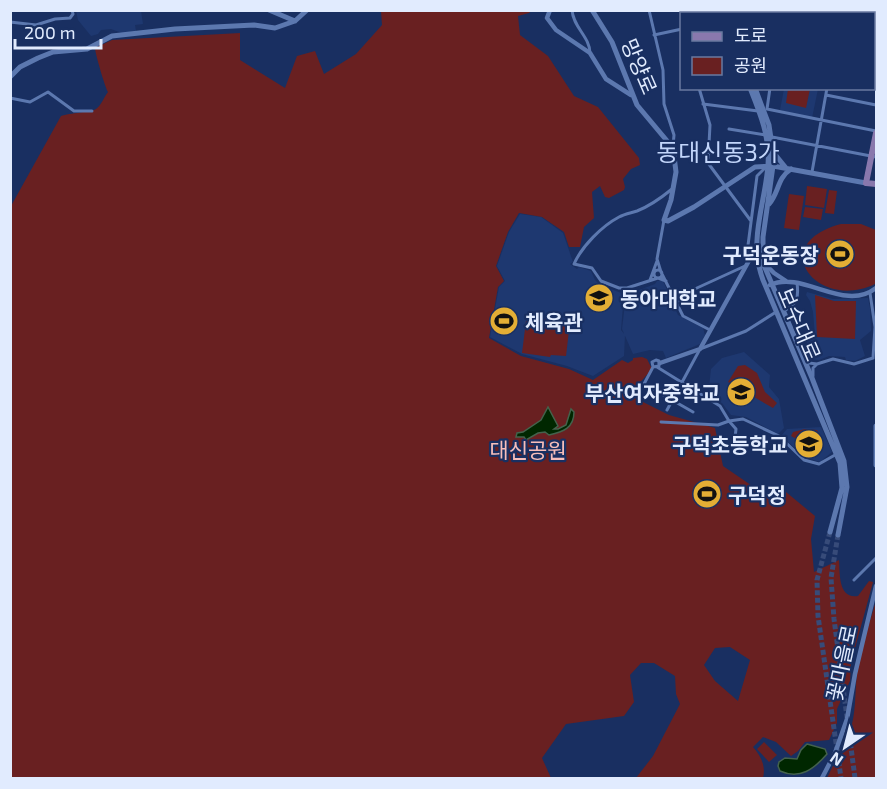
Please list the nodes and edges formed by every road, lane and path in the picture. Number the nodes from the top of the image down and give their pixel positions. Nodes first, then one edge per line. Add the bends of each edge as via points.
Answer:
1 (72, 10) edge
2 (269, 10) edge
3 (307, 10) edge
4 (550, 10) edge
5 (572, 10) edge
6 (592, 10) edge
7 (649, 10) edge
8 (295, 21) junction
9 (10, 22) edge
10 (680, 29) edge
11 (654, 35) junction
12 (590, 53) junction
13 (10, 77) edge
14 (700, 90) edge
15 (751, 90) edge
16 (756, 90) edge
17 (769, 90) edge
18 (827, 90) edge
19 (631, 95) junction
20 (826, 95) junction
21 (10, 98) edge
22 (704, 104) junction
23 (876, 105) edge
24 (762, 109) junction
25 (92, 111) dead end
26 (822, 120) junction
27 (729, 129) dead end
28 (876, 132) edge
29 (768, 136) junction
30 (817, 146) junction
31 (673, 148) junction
32 (773, 152) junction
33 (874, 156) edge
34 (870, 165) junction
35 (770, 166) junction
36 (789, 169) junction
37 (812, 173) junction
38 (856, 181) junction
39 (866, 183) junction
40 (876, 184) edge
41 (725, 186) junction
42 (674, 187) junction
43 (671, 200) junction
44 (767, 205) junction
45 (681, 214) junction
46 (664, 220) junction
47 (751, 221) junction
48 (759, 253) junction
49 (581, 254) junction
50 (657, 260) junction
51 (763, 263) junction
52 (749, 264) junction
53 (583, 266) junction
54 (654, 272) junction
55 (661, 272) junction
56 (658, 278) junction
57 (650, 280) junction
58 (786, 280) junction
59 (666, 281) junction
60 (797, 284) junction
61 (769, 285) junction
62 (876, 288) edge
63 (870, 293) junction
64 (676, 303) junction
65 (780, 311) junction
66 (711, 330) junction
67 (700, 349) junction
68 (802, 356) junction
69 (874, 359) edge
70 (817, 364) junction
71 (657, 366) junction
72 (812, 378) junction
73 (681, 383) junction
74 (644, 384) junction
75 (638, 395) dead end
76 (673, 400) junction
77 (668, 410) dead end
78 (693, 412) dead end
79 (729, 420) junction
80 (661, 422) dead end
81 (876, 426) edge
82 (745, 442) dead end
83 (837, 454) junction
84 (876, 459) edge
85 (876, 465) edge
86 (830, 532) tunnel mouth
87 (838, 535) tunnel mouth
88 (876, 558) edge
89 (854, 580) dead end
90 (876, 586) edge
91 (822, 778) edge

1 - 9 street via 70,18 41,25
2 - 8 main road
3 - 8 main road
4 - 12 street via 547,18 556,30
5 - 12 street via 572,17 590,44
6 - 19 main road, 망양로 via 612,42
7 - 11 street
8 - 13 main road via 275,28 254,25 112,36 87,49 53,52 38,58
10 - 11 street
11 - 31 street via 663,70 664,104 674,135
12 - 19 street via 606,79
14 - 22 street
15 - 24 main road, 보수대로
16 - 24 main road, 보수대로
17 - 24 street
18 - 20 street
19 - 31 main road, 망양로
20 - 23 street
20 - 26 street
21 - 25 street via 30,102 48,92 74,111
22 - 24 street
22 - 41 street via 710,125 708,163
24 - 26 street
24 - 29 main road, 보수대로
26 - 28 street
26 - 30 street
27 - 29 street
28 - 33 main road
29 - 30 street
29 - 32 main road, 보수대로
29 - 35 main road, 보수대로
30 - 33 street
30 - 37 street
31 - 42 main road
32 - 35 main road, 보수대로
32 - 36 main road
33 - 34 main road
34 - 38 main road
34 - 39 main road
35 - 36 main road
35 - 41 main road via 755,167
35 - 44 main road, 보수대로
35 - 47 street via 757,176
35 - 48 main road, 보수대로
36 - 37 main road
36 - 44 main road
37 - 38 main road
38 - 39 main road
39 - 40 main road
41 - 45 main road
41 - 47 street
42 - 43 main road
42 - 49 street via 656,202 606,226
43 - 45 main road via 672,210
43 - 46 main road
44 - 48 main road, 보수대로
45 - 46 main road
46 - 50 street
47 - 52 street
48 - 51 main road, 보수대로
48 - 52 street
48 - 61 main road, 보수대로
49 - 53 street
49 - 53 street via 574,264
50 - 54 street
50 - 55 street
51 - 58 street
51 - 61 main road, 보수대로
52 - 64 street via 686,293
52 - 66 street
53 - 57 street via 592,268 604,284 620,288
54 - 55 street
54 - 56 street
54 - 57 street
55 - 56 street
55 - 59 street
56 - 57 street
56 - 59 street
58 - 60 street
58 - 61 street
59 - 64 street
60 - 63 street via 843,296
60 - 65 street, 보수대로 via 795,304
61 - 65 main road, 보수대로
62 - 63 street
63 - 69 street
64 - 66 street via 683,316
65 - 67 street via 746,331
65 - 68 main road, 보수대로
65 - 83 main road, 보수대로
66 - 67 street
67 - 71 street
67 - 73 street
68 - 70 street
68 - 72 main road, 보수대로
69 - 70 street via 854,364 833,359
70 - 72 street
71 - 73 street
71 - 74 street
72 - 87 main road, 보수대로 via 847,478
73 - 76 street
73 - 79 street via 720,406
74 - 75 street
74 - 76 street
76 - 77 street
76 - 78 street
79 - 80 street via 718,425
79 - 82 street via 736,429 735,438
79 - 83 street via 743,419 779,436 811,464
81 - 84 main road
83 - 86 main road, 보수대로 via 842,488
84 - 85 main road
88 - 89 street
90 - 91 street, 꽃마을로 via 847,720

